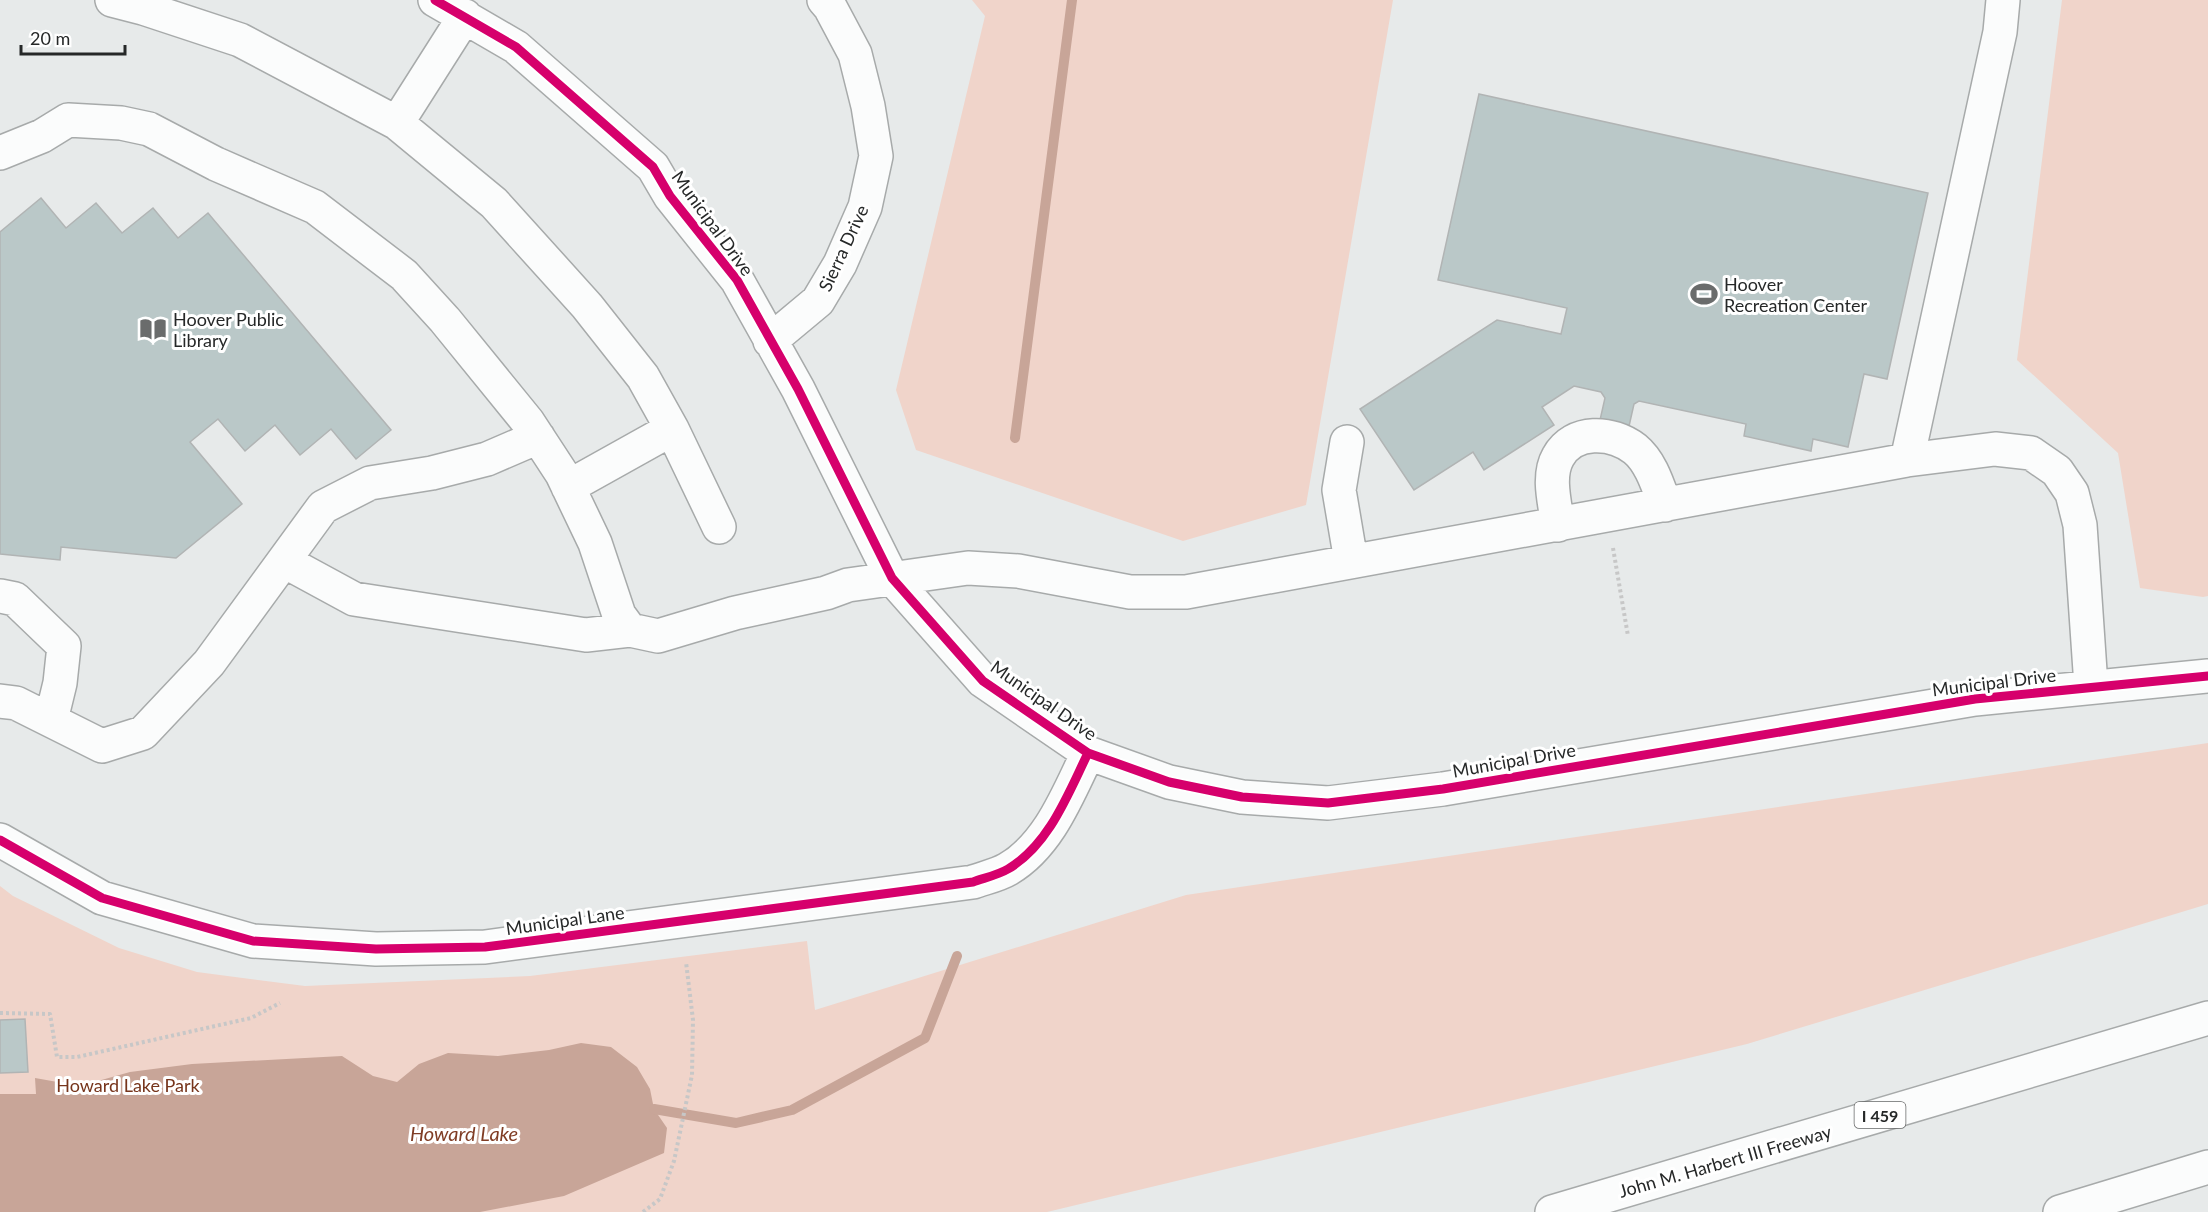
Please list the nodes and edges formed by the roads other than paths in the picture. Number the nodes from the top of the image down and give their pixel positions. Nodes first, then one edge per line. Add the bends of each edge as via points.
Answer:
1 (112, 0) edge
2 (435, 0) edge
3 (824, 0) edge
4 (2003, 0) edge
5 (465, 16) junction
6 (397, 123) junction
7 (0, 153) edge
8 (770, 341) junction
9 (672, 429) junction
10 (538, 437) junction
11 (1347, 442) dead end
12 (1907, 460) junction
13 (568, 487) junction
14 (1665, 505) junction
15 (1558, 525) junction
16 (718, 527) dead end
17 (284, 561) junction
18 (1351, 561) junction
19 (892, 578) junction
20 (0, 596) edge
21 (630, 630) junction
22 (2208, 676) edge
23 (2091, 686) junction
24 (0, 700) edge
25 (51, 720) junction
26 (1088, 753) junction
27 (0, 840) edge
28 (2208, 1018) edge
29 (2208, 1167) edge
30 (1552, 1212) edge
31 (2060, 1212) edge

1 - 6 main road via 240,40
2 - 5 main road, Municipal Drive
3 - 8 main road, Sierra Drive via 855,54 876,156 865,207 840,264 818,301
4 - 12 main road via 2000,32
5 - 6 main road
5 - 8 main road, Municipal Drive via 516,46 653,167 670,196 737,280
6 - 9 main road via 494,203 643,377
7 - 10 main road via 42,136 68,120 121,123 149,129 216,164 315,207 404,275
8 - 19 main road, Municipal Drive
9 - 13 main road
9 - 16 main road
10 - 13 main road
10 - 17 main road via 487,459 370,483 323,507
11 - 18 main road via 1339,489
12 - 14 main road
12 - 23 main road via 1995,449 2031,453 2057,471 2072,493 2080,525
13 - 21 main road via 595,543 619,615
14 - 15 main road
14 - 15 main road via 1651,470 1635,449 1613,438 1585,435 1571,442 1558,457 1552,480
15 - 18 main road
17 - 21 main road via 354,598 585,635
17 - 25 main road via 209,663 143,733 102,746
18 - 19 main road via 1186,592 1131,592 1018,571 968,568
19 - 21 main road via 735,613 658,636
19 - 26 main road, Municipal Drive via 983,681
20 - 25 main road via 15,599 64,646
22 - 23 main road, Municipal Drive
23 - 26 main road, Municipal Drive via 1975,699 1443,789 1328,803 1242,796 1169,782
24 - 25 main road via 16,703
26 - 27 main road, Municipal Lane via 1036,848 1007,870 973,882 485,947 376,949 253,941 102,898
28 - 30 main road, John M. Harbert III Freeway / I 459
29 - 31 main road

